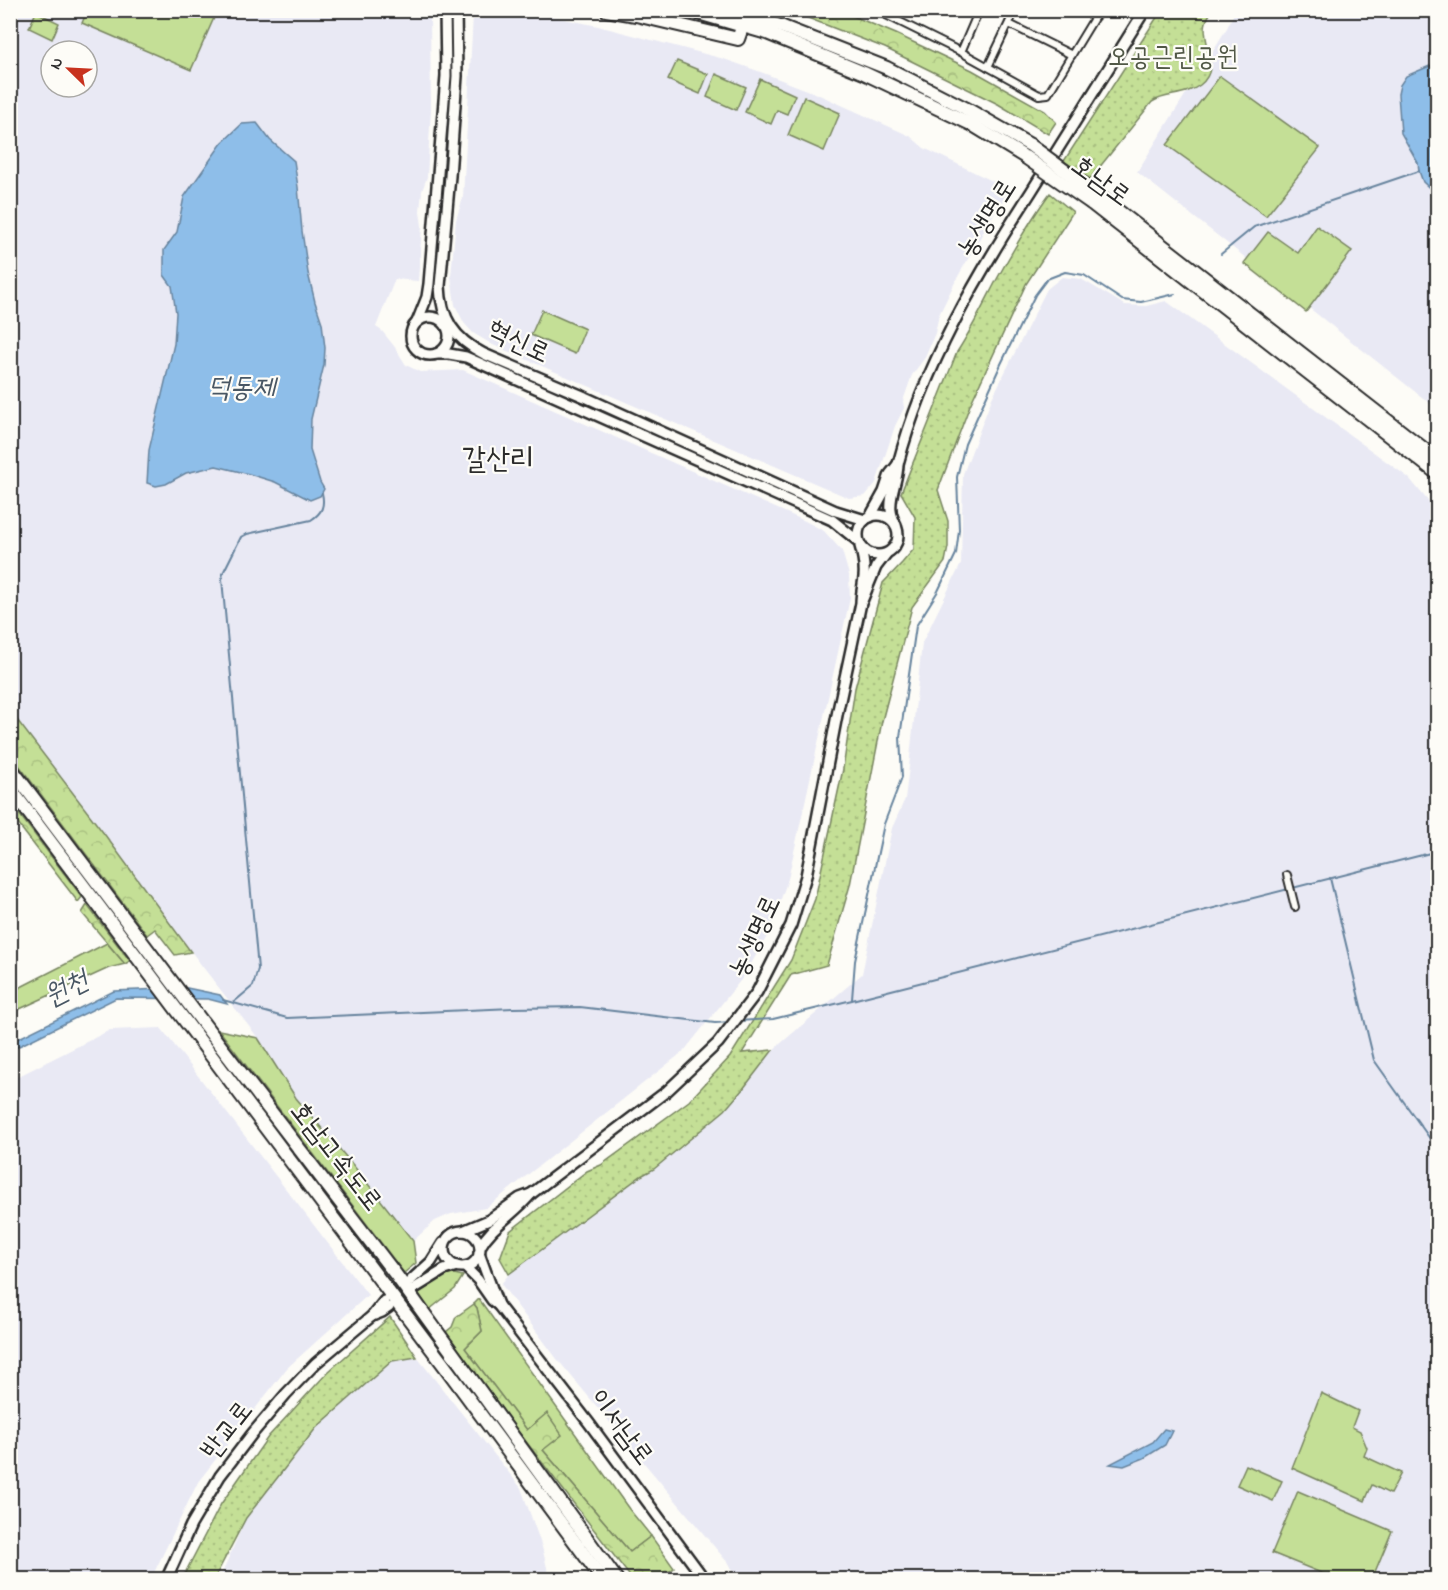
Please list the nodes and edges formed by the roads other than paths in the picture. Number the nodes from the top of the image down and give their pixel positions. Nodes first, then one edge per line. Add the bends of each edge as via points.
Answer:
1 (445, 10) edge
2 (456, 10) edge
3 (606, 10) edge
4 (687, 10) edge
5 (730, 10) edge
6 (876, 10) edge
7 (979, 10) edge
8 (1015, 10) edge
9 (1084, 10) edge
10 (1145, 10) edge
11 (1097, 13) edge
12 (1009, 24) junction
13 (743, 25) junction
14 (961, 52) junction
15 (1072, 55) junction
16 (988, 67) junction
17 (1028, 151) junction
18 (1095, 200) junction
19 (417, 322) junction
20 (447, 324) junction
21 (436, 354) junction
22 (1388, 434) junction
23 (1437, 460) edge
24 (897, 464) junction
25 (1437, 474) edge
26 (1437, 485) edge
27 (867, 518) junction
28 (896, 525) junction
29 (859, 543) junction
30 (886, 554) junction
31 (861, 603) junction
32 (10, 767) edge
33 (10, 788) edge
34 (1287, 874) dead end
35 (1295, 907) dead end
36 (531, 1194) junction
37 (463, 1231) junction
38 (445, 1241) junction
39 (480, 1250) junction
40 (461, 1266) junction
41 (386, 1304) dead end
42 (498, 1305) junction
43 (166, 1580) edge
44 (603, 1580) edge
45 (617, 1580) edge
46 (705, 1580) edge

1 - 19 main road, 혁신로 via 446,76 429,284
2 - 20 main road via 451,169 440,286
3 - 13 highway via 738,39
4 - 13 highway, 호남로
5 - 17 highway, 호남로 via 887,68 965,108
6 - 14 street
7 - 14 street
8 - 12 street
9 - 11 street
10 - 24 main road, 농생명로 via 970,291 918,399
11 - 15 street
12 - 15 street
12 - 16 street
13 - 17 highway, 호남로 via 885,83
14 - 16 street
15 - 16 street via 1048,94 1039,95
17 - 18 highway, 호남로, bridge
18 - 22 highway, 호남로
18 - 23 highway, 호남로 via 1287,341
19 - 20 main road via 431,317
19 - 21 main road, 혁신로 via 411,335 415,347 425,354
20 - 21 main road, 혁신로 via 449,341
20 - 27 main road, 혁신로 via 484,354 836,511
21 - 29 main road, 혁신로 via 466,357 832,520
22 - 25 highway, 호남로
22 - 26 highway
24 - 27 main road, 농생명로
24 - 28 main road, 농생명로 via 891,510
27 - 28 main road via 887,517
27 - 29 main road, 농생명로 via 858,530
28 - 30 main road, 농생명로 via 896,545
29 - 30 main road via 867,553
29 - 31 main road, 농생명로 via 864,560
30 - 31 main road, 농생명로
31 - 36 main road, 농생명로 via 806,876 791,926 757,992 718,1043 667,1091
32 - 45 highway, 호남고속도로 via 396,1275
33 - 44 highway, 호남고속도로
34 - 35 street
36 - 37 main road, 농생명로
36 - 39 main road, 농생명로 via 492,1229
37 - 38 main road, 농생명로 via 453,1232
37 - 39 main road via 472,1233
38 - 40 main road via 444,1254 450,1263
38 - 40 main road, 농생명로 via 412,1284
39 - 40 main road, 농생명로 via 472,1264
39 - 42 main road, 이서남로
40 - 42 main road, 이서남로
41 - 43 main road, 반교로 via 382,1312 316,1363 245,1442 191,1525
42 - 46 main road, 이서남로

